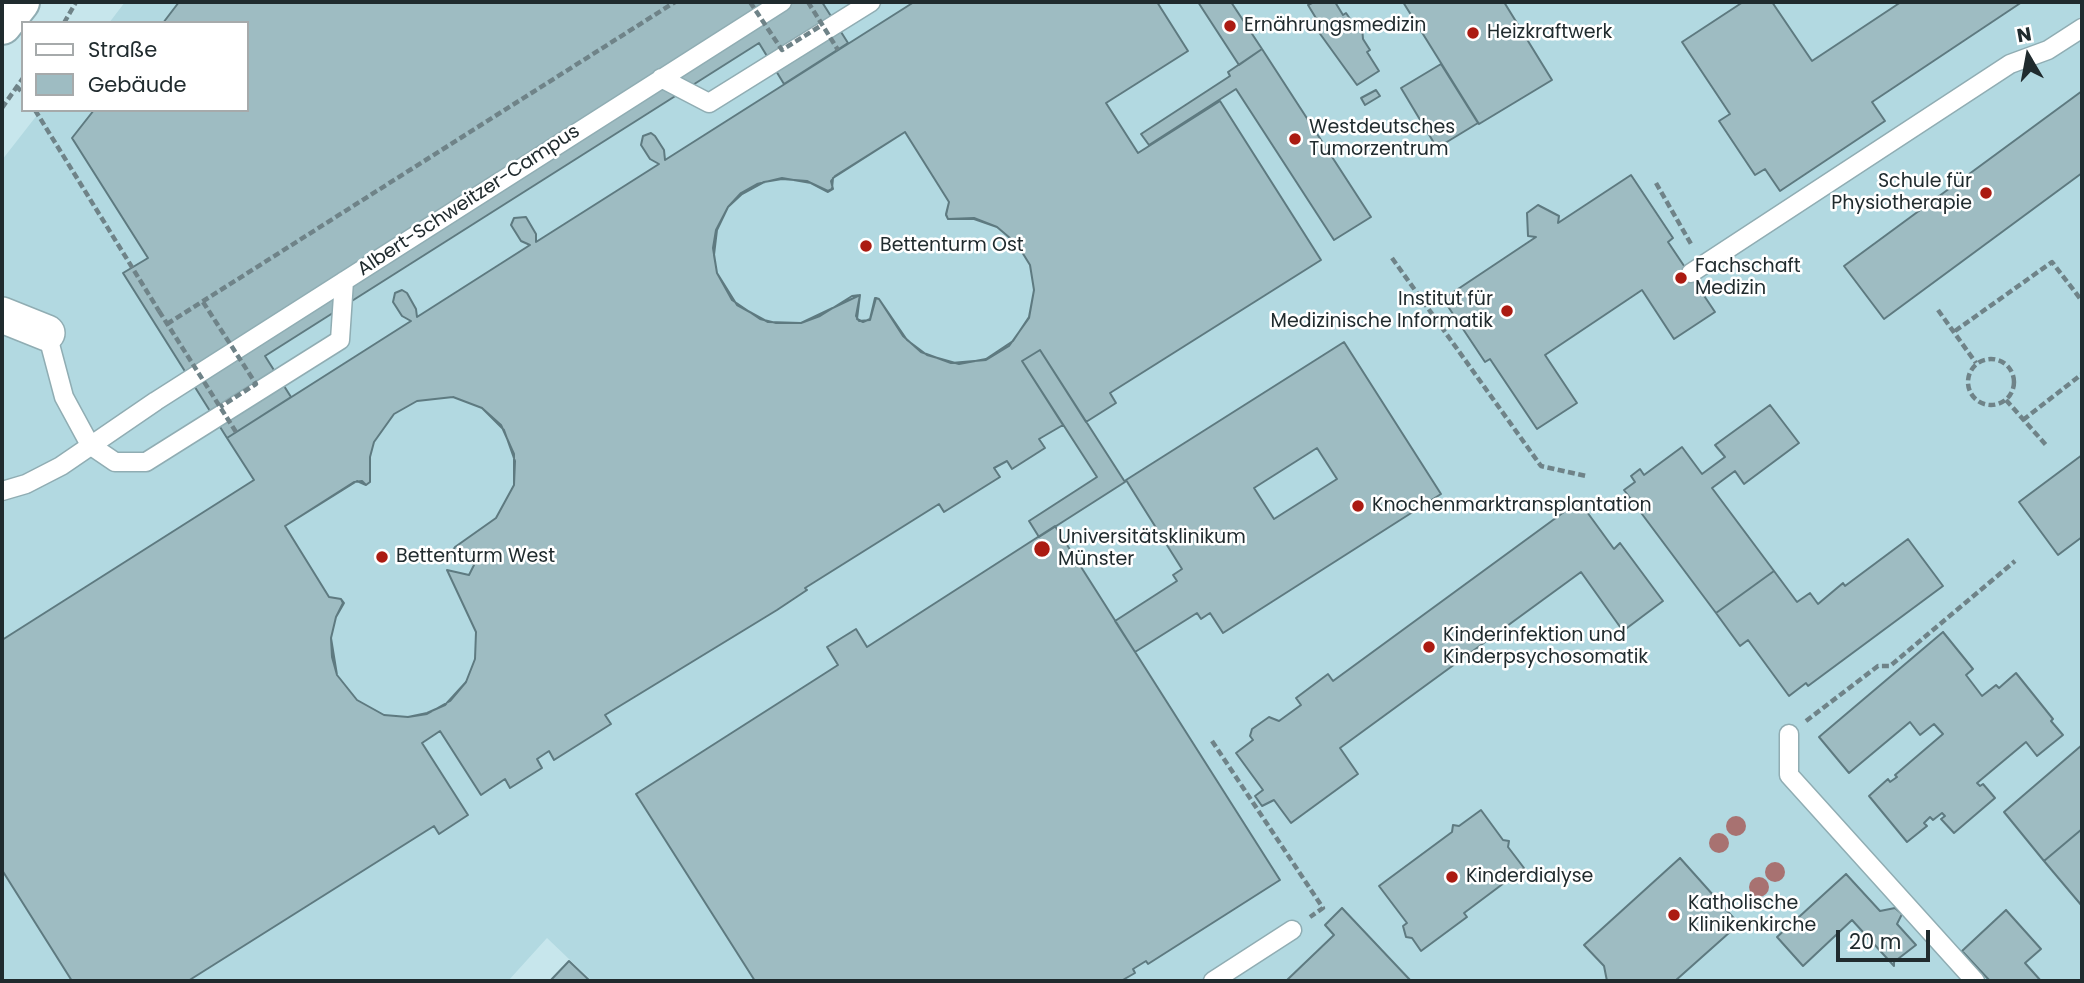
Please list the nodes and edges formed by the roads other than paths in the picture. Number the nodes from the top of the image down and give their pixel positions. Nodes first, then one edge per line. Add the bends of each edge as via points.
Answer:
1 (20, 2) edge
2 (782, 2) edge
3 (871, 2) edge
4 (2, 25) edge
5 (2082, 28) edge
6 (661, 79) junction
7 (1691, 273) dead end
8 (344, 281) junction
9 (2, 315) edge
10 (47, 333) joint
11 (90, 445) junction
12 (2, 491) edge
13 (1789, 734) road end
14 (1292, 930) road end
15 (1213, 981) edge
16 (1975, 981) edge

1 - 4 street
2 - 6 lane, Albert-Schweitzer-Campus
3 - 6 lane via 709,103
5 - 7 lane via 2049,50 2011,64
6 - 8 lane, Albert-Schweitzer-Campus
8 - 11 lane, Albert-Schweitzer-Campus
8 - 11 lane via 340,340 309,361 146,462 115,462
9 - 10 street
10 - 11 lane via 64,397
11 - 12 lane, Albert-Schweitzer-Campus via 61,466
13 - 16 lane via 1789,775
14 - 15 lane

